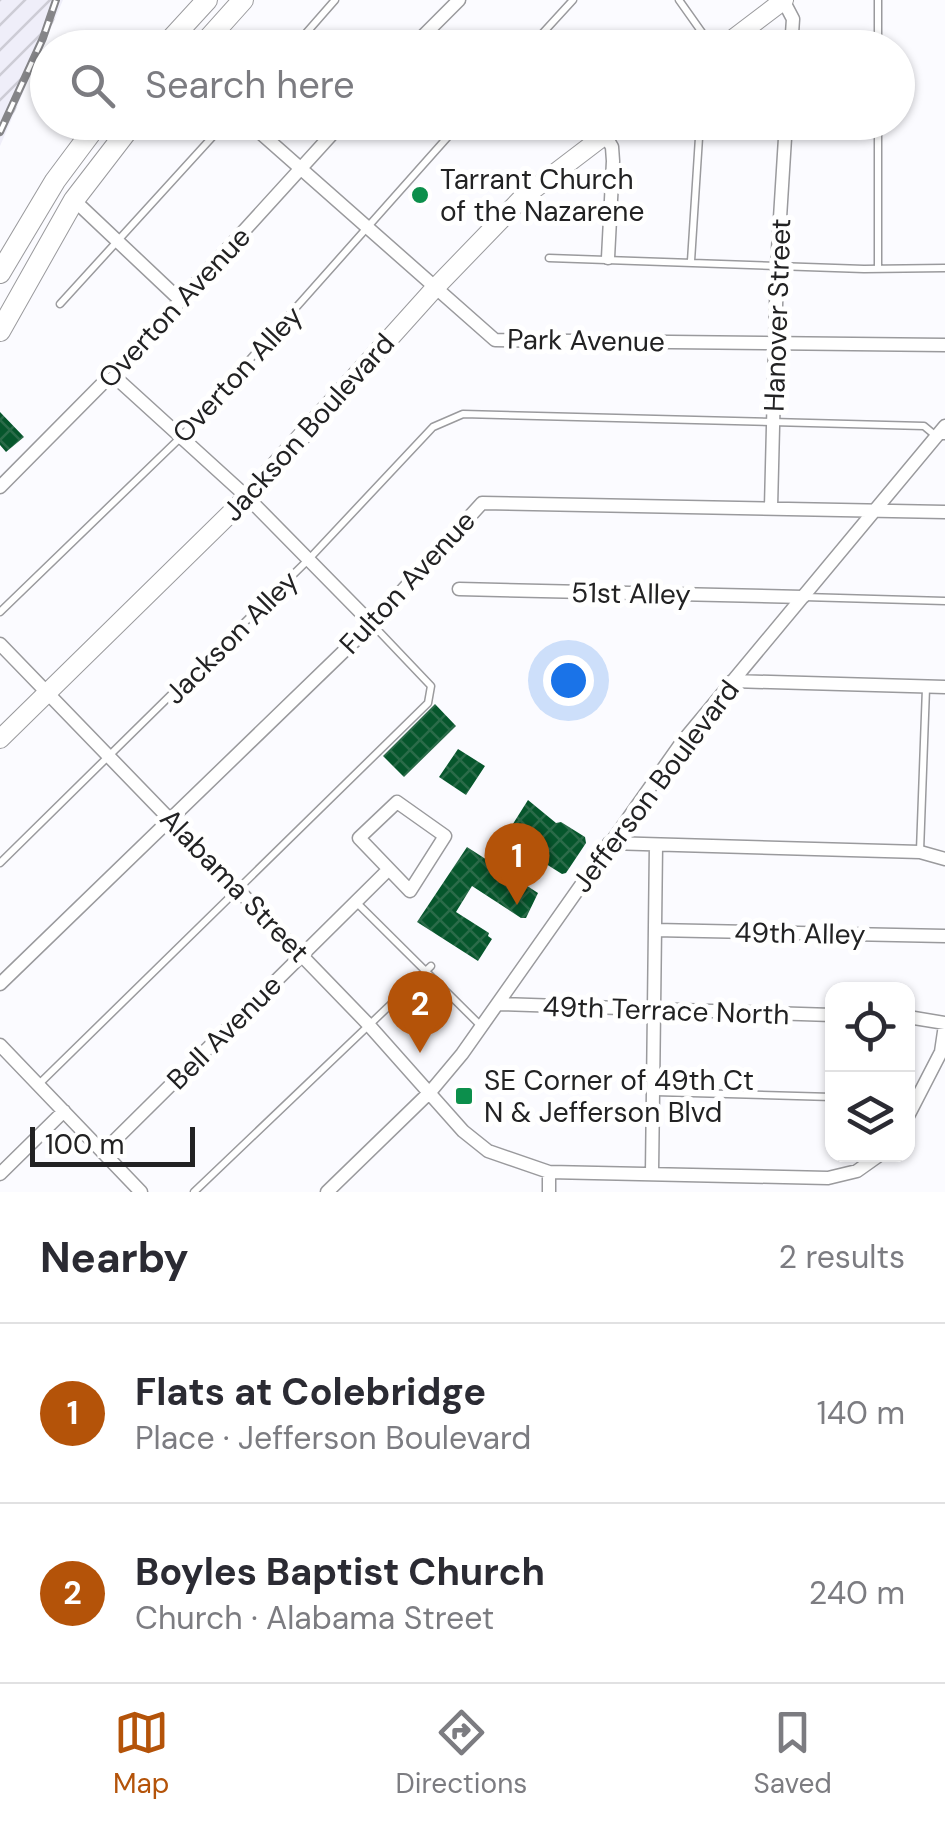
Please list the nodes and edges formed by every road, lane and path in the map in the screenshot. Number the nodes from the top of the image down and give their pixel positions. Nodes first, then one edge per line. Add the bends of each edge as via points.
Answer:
1 (207, 0) edge
2 (243, 0) edge
3 (335, 0) edge
4 (459, 0) edge
5 (572, 0) edge
6 (679, 0) edge
7 (783, 0) edge
8 (878, 0) edge
9 (179, 30) edge
10 (216, 30) edge
11 (309, 30) edge
12 (429, 30) edge
13 (545, 30) edge
14 (700, 30) edge
15 (744, 30) edge
16 (792, 30) edge
17 (878, 30) edge
18 (85, 140) edge
19 (120, 140) edge
20 (209, 140) edge
21 (267, 140) edge
22 (326, 140) edge
23 (446, 140) edge
24 (598, 140) edge
25 (608, 140) edge
26 (699, 140) edge
27 (785, 140) edge
28 (878, 140) edge
29 (299, 170) junction
30 (74, 200) junction
31 (369, 230) junction
32 (115, 243) junction
33 (549, 258) dead end
34 (608, 258) junction
35 (691, 260) junction
36 (777, 266) junction
37 (878, 268) junction
38 (945, 268) edge
39 (0, 273) edge
40 (434, 289) junction
41 (180, 301) junction
42 (60, 304) dead end
43 (0, 330) edge
44 (774, 343) junction
45 (945, 345) edge
46 (115, 378) junction
47 (773, 423) junction
48 (942, 432) edge
49 (180, 438) junction
50 (0, 487) edge
51 (247, 497) junction
52 (771, 507) junction
53 (873, 510) junction
54 (945, 512) edge
55 (309, 559) junction
56 (459, 589) dead end
57 (803, 597) junction
58 (945, 601) edge
59 (0, 612) edge
60 (372, 624) junction
61 (0, 644) edge
62 (732, 681) junction
63 (926, 687) junction
64 (945, 687) edge
65 (48, 692) junction
66 (0, 739) edge
67 (110, 758) junction
68 (172, 820) junction
69 (609, 843) junction
70 (656, 844) junction
71 (920, 852) junction
72 (945, 859) edge
73 (0, 864) edge
74 (388, 870) junction
75 (238, 890) junction
76 (356, 902) junction
77 (655, 930) junction
78 (945, 936) edge
79 (302, 954) junction
80 (428, 968) junction
81 (0, 984) edge
82 (499, 1004) junction
83 (654, 1010) junction
84 (825, 1015) edge
85 (915, 1018) edge
86 (367, 1023) junction
87 (945, 1024) edge
88 (482, 1026) junction
89 (0, 1045) edge
90 (38, 1085) junction
91 (431, 1092) junction
92 (655, 1092) junction
93 (825, 1097) edge
94 (915, 1098) edge
95 (64, 1111) junction
96 (103, 1152) junction
97 (870, 1162) edge
98 (549, 1172) junction
99 (652, 1172) junction
100 (0, 1174) edge
101 (141, 1192) edge
102 (194, 1192) edge
103 (327, 1192) edge
104 (549, 1192) edge

1 - 9 main road
2 - 10 main road
3 - 11 lane
4 - 12 street
5 - 13 lane
6 - 14 lane
7 - 15 street
7 - 16 street
8 - 17 lane
18 - 39 main road
19 - 30 main road
20 - 32 lane
21 - 29 street, Park Avenue
22 - 29 street, Overton Avenue
23 - 31 lane, Overton Alley
24 - 40 street, Jackson Boulevard via 521,198
25 - 34 street via 613,161
26 - 35 lane
27 - 36 street, Hanover Street
28 - 37 lane
29 - 31 street, Park Avenue
29 - 41 street, Overton Avenue
30 - 32 street
30 - 43 main road
31 - 40 street, Park Avenue
31 - 49 lane, Overton Alley
32 - 41 street
32 - 42 lane
33 - 34 lane
34 - 35 lane
35 - 36 lane
36 - 37 lane
36 - 44 street, Hanover Street
37 - 38 lane
40 - 44 street, Park Avenue via 495,340
40 - 51 street, Jackson Boulevard
41 - 46 street, Overton Avenue
44 - 45 street, Park Avenue
44 - 47 street, Hanover Street
46 - 49 street
46 - 50 street, Overton Avenue
47 - 48 lane via 924,426
47 - 52 street, Hanover Street
47 - 55 lane, Jackson Alley via 463,414 433,427
48 - 53 street, Jefferson Boulevard
49 - 51 street
49 - 59 lane, Overton Alley
51 - 55 street
51 - 65 street, Jackson Boulevard
52 - 53 street, Fulton Avenue
52 - 60 street, Fulton Avenue via 482,502
53 - 54 street, Fulton Avenue
53 - 57 street, Jefferson Boulevard
55 - 60 street
55 - 67 lane, Jackson Alley
56 - 57 street, 51st Alley
57 - 58 lane
57 - 62 street, Jefferson Boulevard
60 - 68 street, Fulton Avenue
60 - 75 lane via 432,686 428,703
61 - 65 street, Alabama Street
62 - 63 street
62 - 69 street, Jefferson Boulevard
63 - 64 street
63 - 71 lane
65 - 66 street, Jackson Boulevard
65 - 67 street, Alabama Street
67 - 68 street, Alabama Street
67 - 73 lane, Jackson Alley
68 - 75 street, Alabama Street
68 - 81 street, Fulton Avenue
69 - 70 street
69 - 82 street, Jefferson Boulevard
70 - 71 street
70 - 77 street
71 - 72 street
74 - 74 street via 359,838 396,802 446,836 410,891
74 - 76 street, Bell Avenue
75 - 79 street, Alabama Street
75 - 90 lane
76 - 79 street, Bell Avenue
76 - 80 lane
77 - 78 street, 49th Alley
77 - 83 street
79 - 86 street, Alabama Street
79 - 96 street, Bell Avenue
80 - 86 lane
80 - 88 lane
82 - 83 street, 49th Terrace North
82 - 88 street, Jefferson Boulevard
83 - 84 street, 49th Terrace North
83 - 92 street
85 - 87 street
86 - 91 street, Alabama Street
86 - 102 lane
87 - 94 street via 941,1052
88 - 91 street, Jefferson Boulevard
89 - 90 street
90 - 95 street
91 - 98 street, Alabama Street via 488,1150
91 - 103 street, Jefferson Boulevard
92 - 93 lane
92 - 99 street
95 - 96 street
95 - 100 street
96 - 101 street
97 - 99 street, Alabama Street via 828,1178
98 - 99 street, Alabama Street
98 - 104 street

